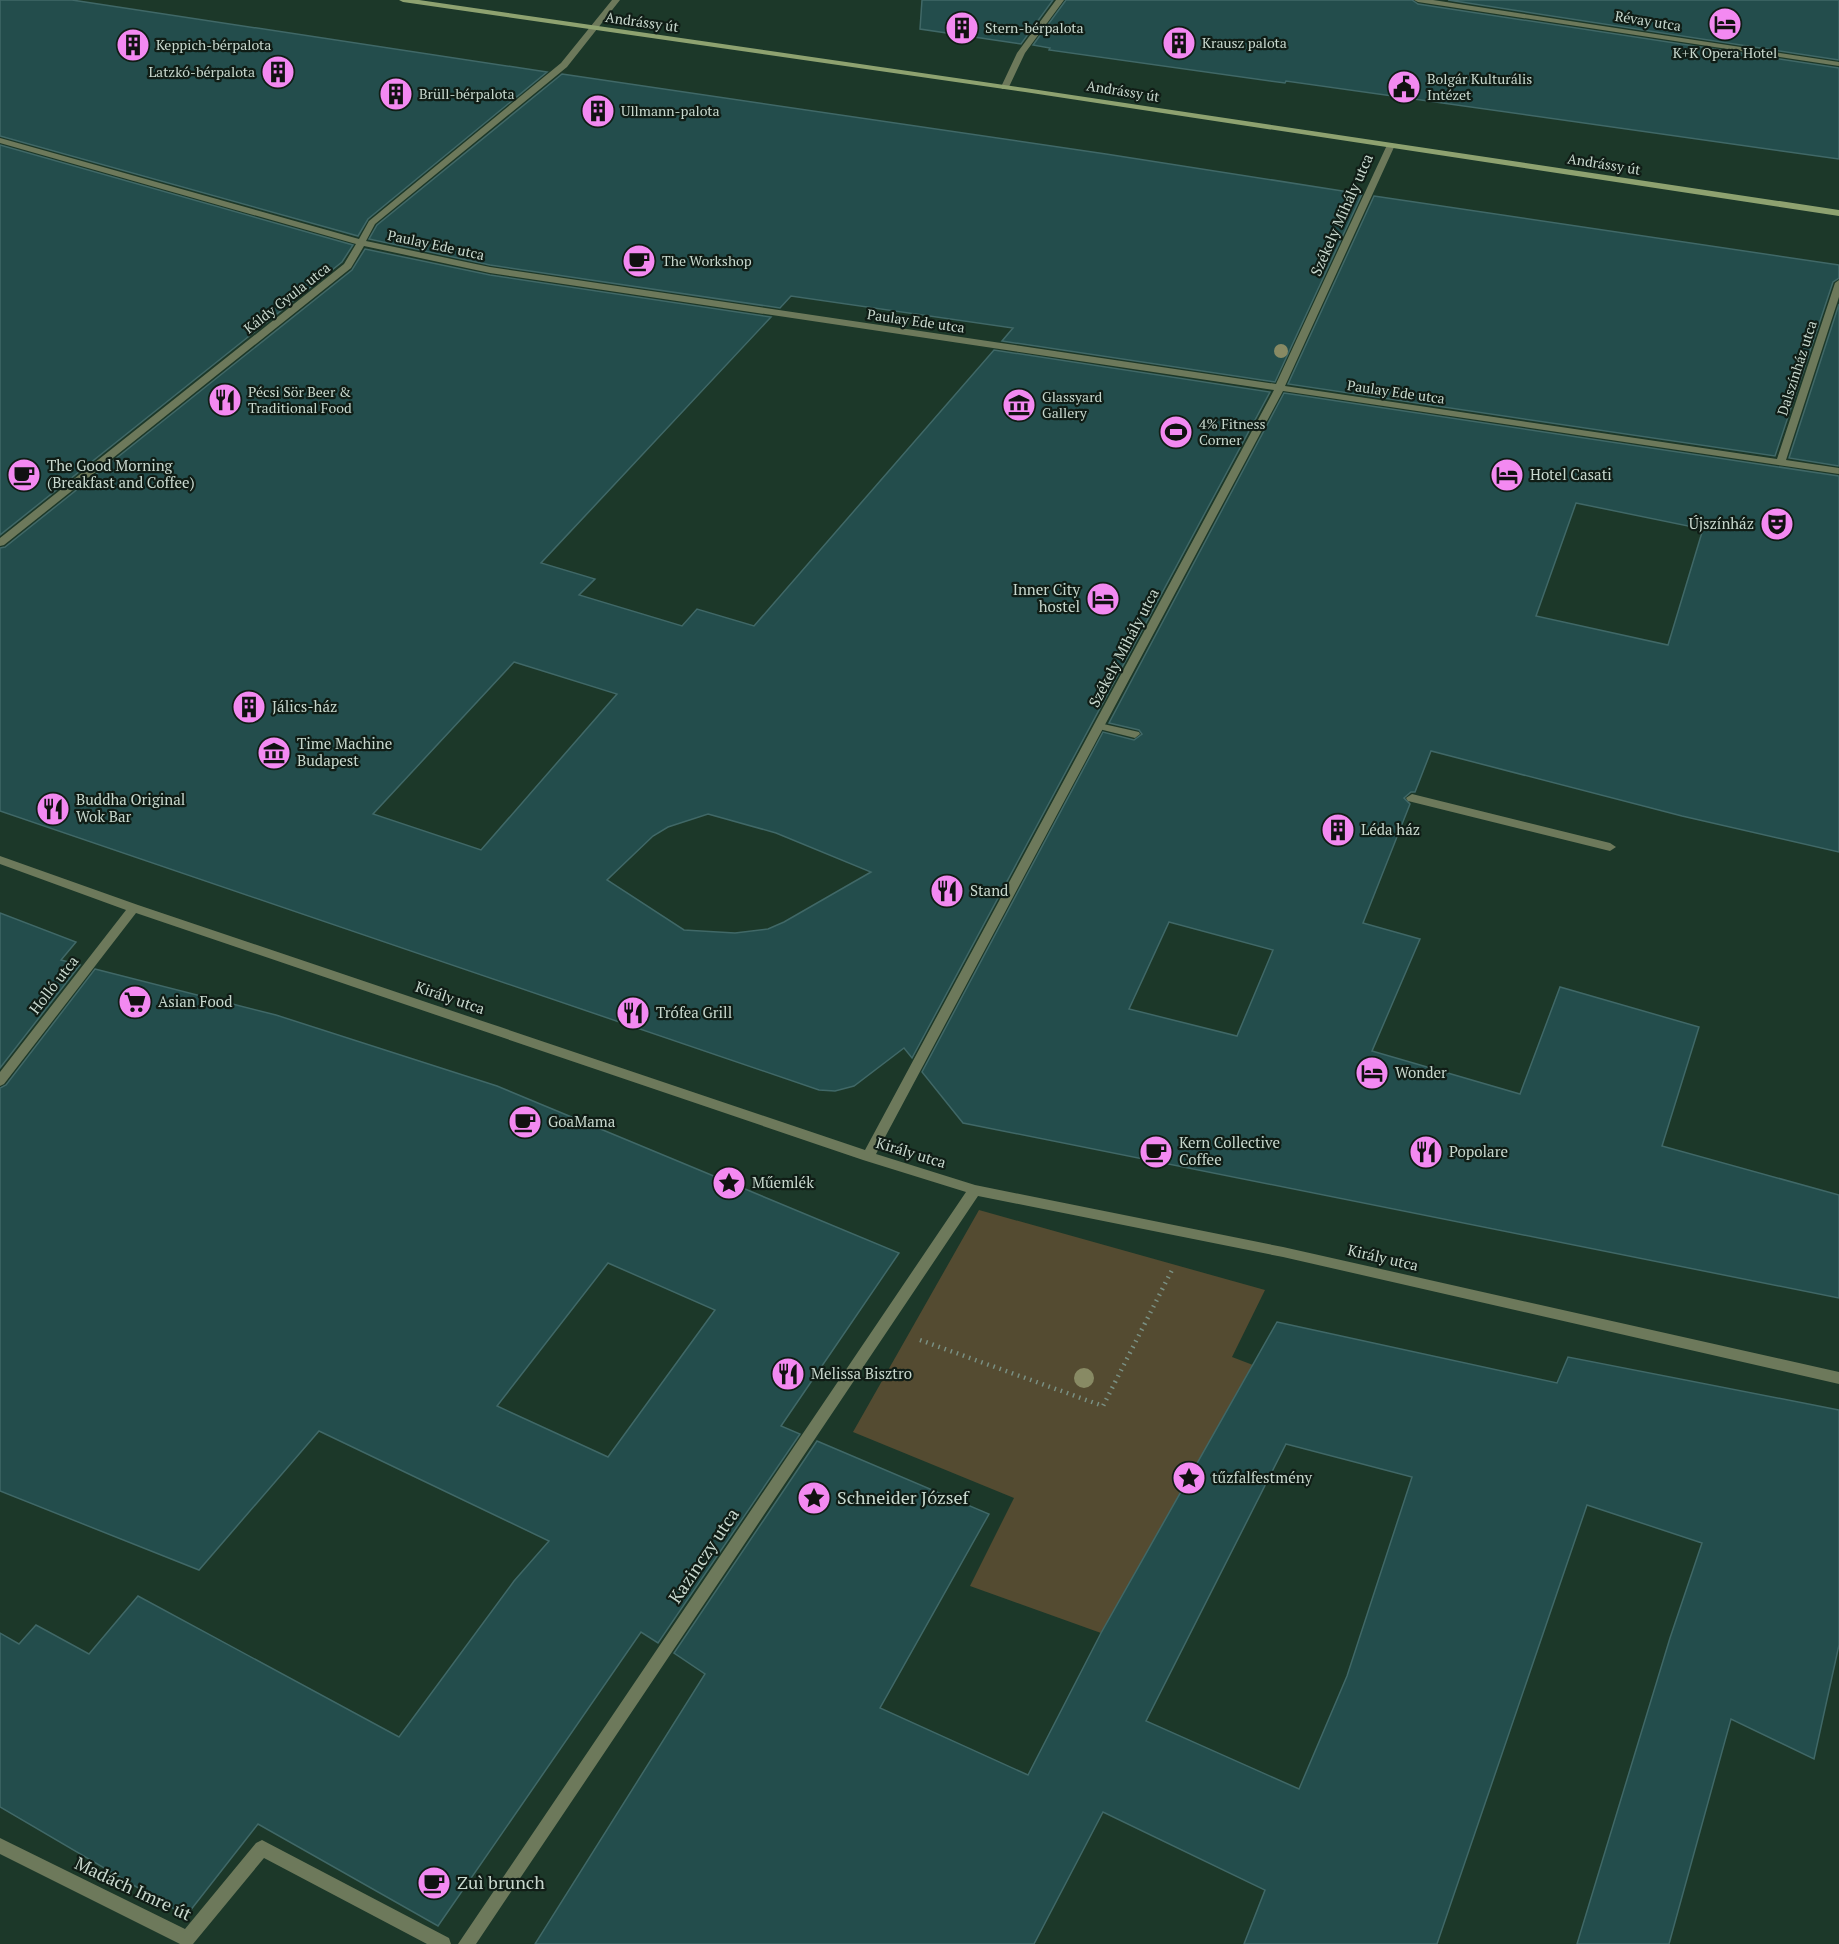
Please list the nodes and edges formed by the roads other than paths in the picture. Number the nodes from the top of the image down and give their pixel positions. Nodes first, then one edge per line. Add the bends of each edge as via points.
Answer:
1 (403, 0) edge
2 (616, 0) edge
3 (1060, 0) edge
4 (1418, 0) edge
5 (591, 29) junction
6 (1839, 64) edge
7 (1005, 87) junction
8 (0, 140) edge
9 (1390, 145) junction
10 (1839, 213) edge
11 (362, 243) junction
12 (1839, 283) edge
13 (1280, 389) junction
14 (1781, 462) junction
15 (1839, 471) edge
16 (0, 543) edge
17 (1099, 726) junction
18 (1135, 734) dead end
19 (1412, 798) dead end
20 (1610, 847) dead end
21 (0, 860) edge
22 (134, 908) junction
23 (0, 1081) edge
24 (868, 1157) junction
25 (975, 1190) junction
26 (1839, 1378) edge
27 (0, 1846) edge
28 (443, 1944) edge
29 (466, 1944) edge

1 - 5 main road, Andrássy út
2 - 5 street, Káldy Gyula utca
3 - 7 street via 1021,53
4 - 6 street, Révay utca
5 - 7 main road, Andrássy út
5 - 11 street, Káldy Gyula utca via 564,65 372,223
7 - 9 main road, Andrássy út
8 - 11 street, Paulay Ede utca
9 - 10 main road, Andrássy út
9 - 13 street, Székely Mihály utca
11 - 13 street, Paulay Ede utca via 546,280
11 - 16 street, Káldy Gyula utca via 348,266
12 - 14 street, Dalszínház utca
13 - 14 street, Paulay Ede utca
13 - 17 street, Székely Mihály utca
14 - 15 street, Paulay Ede utca
17 - 18 street
17 - 24 street, Székely Mihály utca
19 - 20 street
21 - 22 street, Király utca
22 - 23 street, Holló utca
22 - 24 street, Király utca
24 - 25 street, Király utca
25 - 26 street, Király utca via 1283,1252
25 - 29 street, Kazinczy utca
27 - 28 street, Madách Imre út via 187,1939 262,1848

